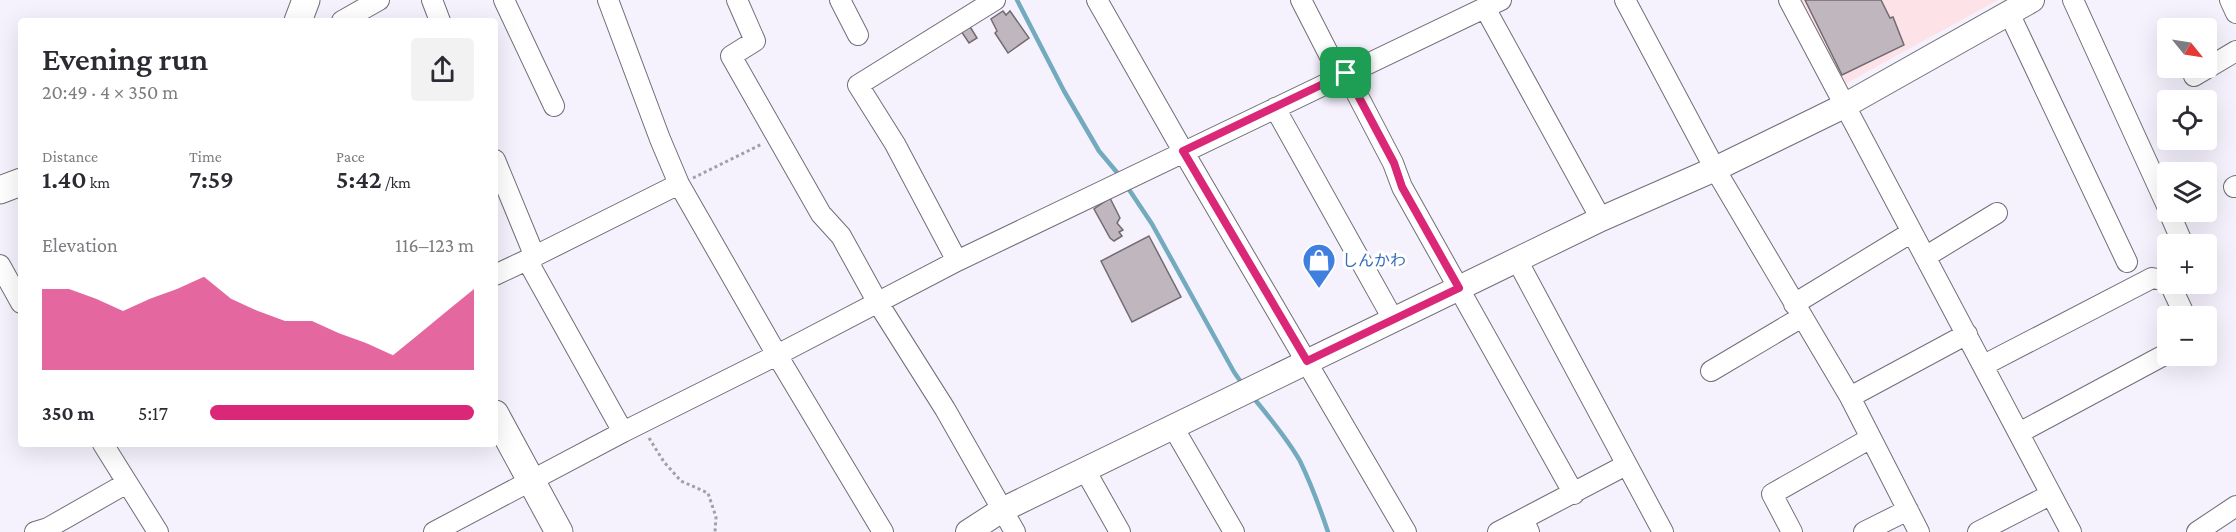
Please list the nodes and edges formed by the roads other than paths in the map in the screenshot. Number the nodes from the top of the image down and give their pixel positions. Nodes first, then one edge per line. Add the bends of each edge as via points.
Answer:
1 (379, 0) edge
2 (432, 0) edge
3 (504, 0) edge
4 (608, 0) edge
5 (737, 0) edge
6 (840, 0) edge
7 (995, 0) edge
8 (1096, 0) edge
9 (1301, 0) edge
10 (1625, 0) edge
11 (1789, 0) edge
12 (2032, 0) edge
13 (2073, 0) edge
14 (2230, 0) edge
15 (1493, 4) edge
16 (2009, 13) junction
17 (2236, 13) edge
18 (347, 18) edge
19 (439, 18) edge
20 (858, 35) dead end
21 (2236, 51) edge
22 (2217, 62) edge
23 (1343, 75) junction
24 (554, 106) dead end
25 (1844, 106) junction
26 (1275, 108) junction
27 (1183, 151) junction
28 (498, 168) edge
29 (1715, 169) junction
30 (18, 183) edge
31 (679, 184) junction
32 (2157, 186) edge
33 (0, 190) edge
34 (1997, 213) dead end
35 (1601, 219) junction
36 (1912, 232) junction
37 (1925, 257) junction
38 (531, 259) junction
39 (1516, 260) junction
40 (957, 261) junction
41 (2127, 262) dead end
42 (0, 265) edge
43 (498, 274) edge
44 (2157, 279) edge
45 (1459, 288) junction
46 (18, 298) edge
47 (878, 303) junction
48 (1798, 310) junction
49 (1393, 319) junction
50 (1967, 334) junction
51 (777, 355) junction
52 (2157, 359) edge
53 (1307, 361) junction
54 (1984, 365) junction
55 (1711, 371) dead end
56 (1850, 397) junction
57 (498, 419) edge
58 (1173, 427) junction
59 (632, 428) junction
60 (2019, 433) junction
61 (1871, 438) junction
62 (105, 447) edge
63 (1626, 465) junction
64 (1085, 470) junction
65 (532, 481) junction
66 (127, 483) junction
67 (1574, 494) junction
68 (2050, 495) junction
69 (2236, 506) edge
70 (1002, 510) junction
71 (1908, 510) junction
72 (1526, 526) edge
73 (443, 530) edge
74 (35, 532) edge
75 (158, 532) edge
76 (559, 532) edge
77 (884, 532) edge
78 (968, 532) edge
79 (1015, 532) edge
80 (1120, 532) edge
81 (1234, 532) edge
82 (1406, 532) edge
83 (1498, 532) edge
84 (1663, 532) edge
85 (1791, 532) edge
86 (1864, 532) edge
87 (1919, 532) edge
88 (1978, 532) edge
89 (2071, 532) edge
90 (2197, 532) edge

1 - 18 street
2 - 19 street
3 - 24 street
4 - 31 street
5 - 47 street via 755,41 731,56 821,214 841,236
6 - 20 street
7 - 40 street via 858,85 896,144
8 - 27 street
9 - 23 street
10 - 29 street
11 - 25 street
12 - 16 street
13 - 32 street
14 - 17 street
15 - 23 street
15 - 35 street
16 - 25 street
16 - 41 street
21 - 22 street
23 - 26 street
23 - 45 street
25 - 29 street
25 - 36 street
26 - 27 street
26 - 49 street
27 - 40 street
27 - 53 street
28 - 38 street
29 - 35 street
29 - 48 street
30 - 33 main road
31 - 38 street
31 - 51 street
34 - 37 street
35 - 39 street
36 - 37 street
36 - 48 street
37 - 50 street
38 - 43 street
38 - 59 street
39 - 45 street
39 - 63 street
40 - 47 street
42 - 46 street
44 - 54 street via 2152,278
45 - 49 street
45 - 67 street
47 - 51 street
47 - 70 street via 945,409
48 - 55 street
48 - 56 street
49 - 53 street
50 - 54 street
50 - 56 street
51 - 59 street
51 - 77 street
52 - 60 street
53 - 58 street
53 - 82 street
54 - 60 street
56 - 61 street
57 - 65 main road
58 - 64 street
58 - 81 street
59 - 65 street
60 - 68 street
61 - 71 street
61 - 85 street via 1772,494
62 - 66 street
63 - 67 street
63 - 84 street
64 - 70 street
64 - 80 street
65 - 73 street
65 - 76 main road
66 - 74 street
66 - 75 street
67 - 72 street
68 - 88 street
68 - 89 street
69 - 90 street
70 - 78 street
70 - 79 street
71 - 86 street
71 - 87 street
72 - 83 street

